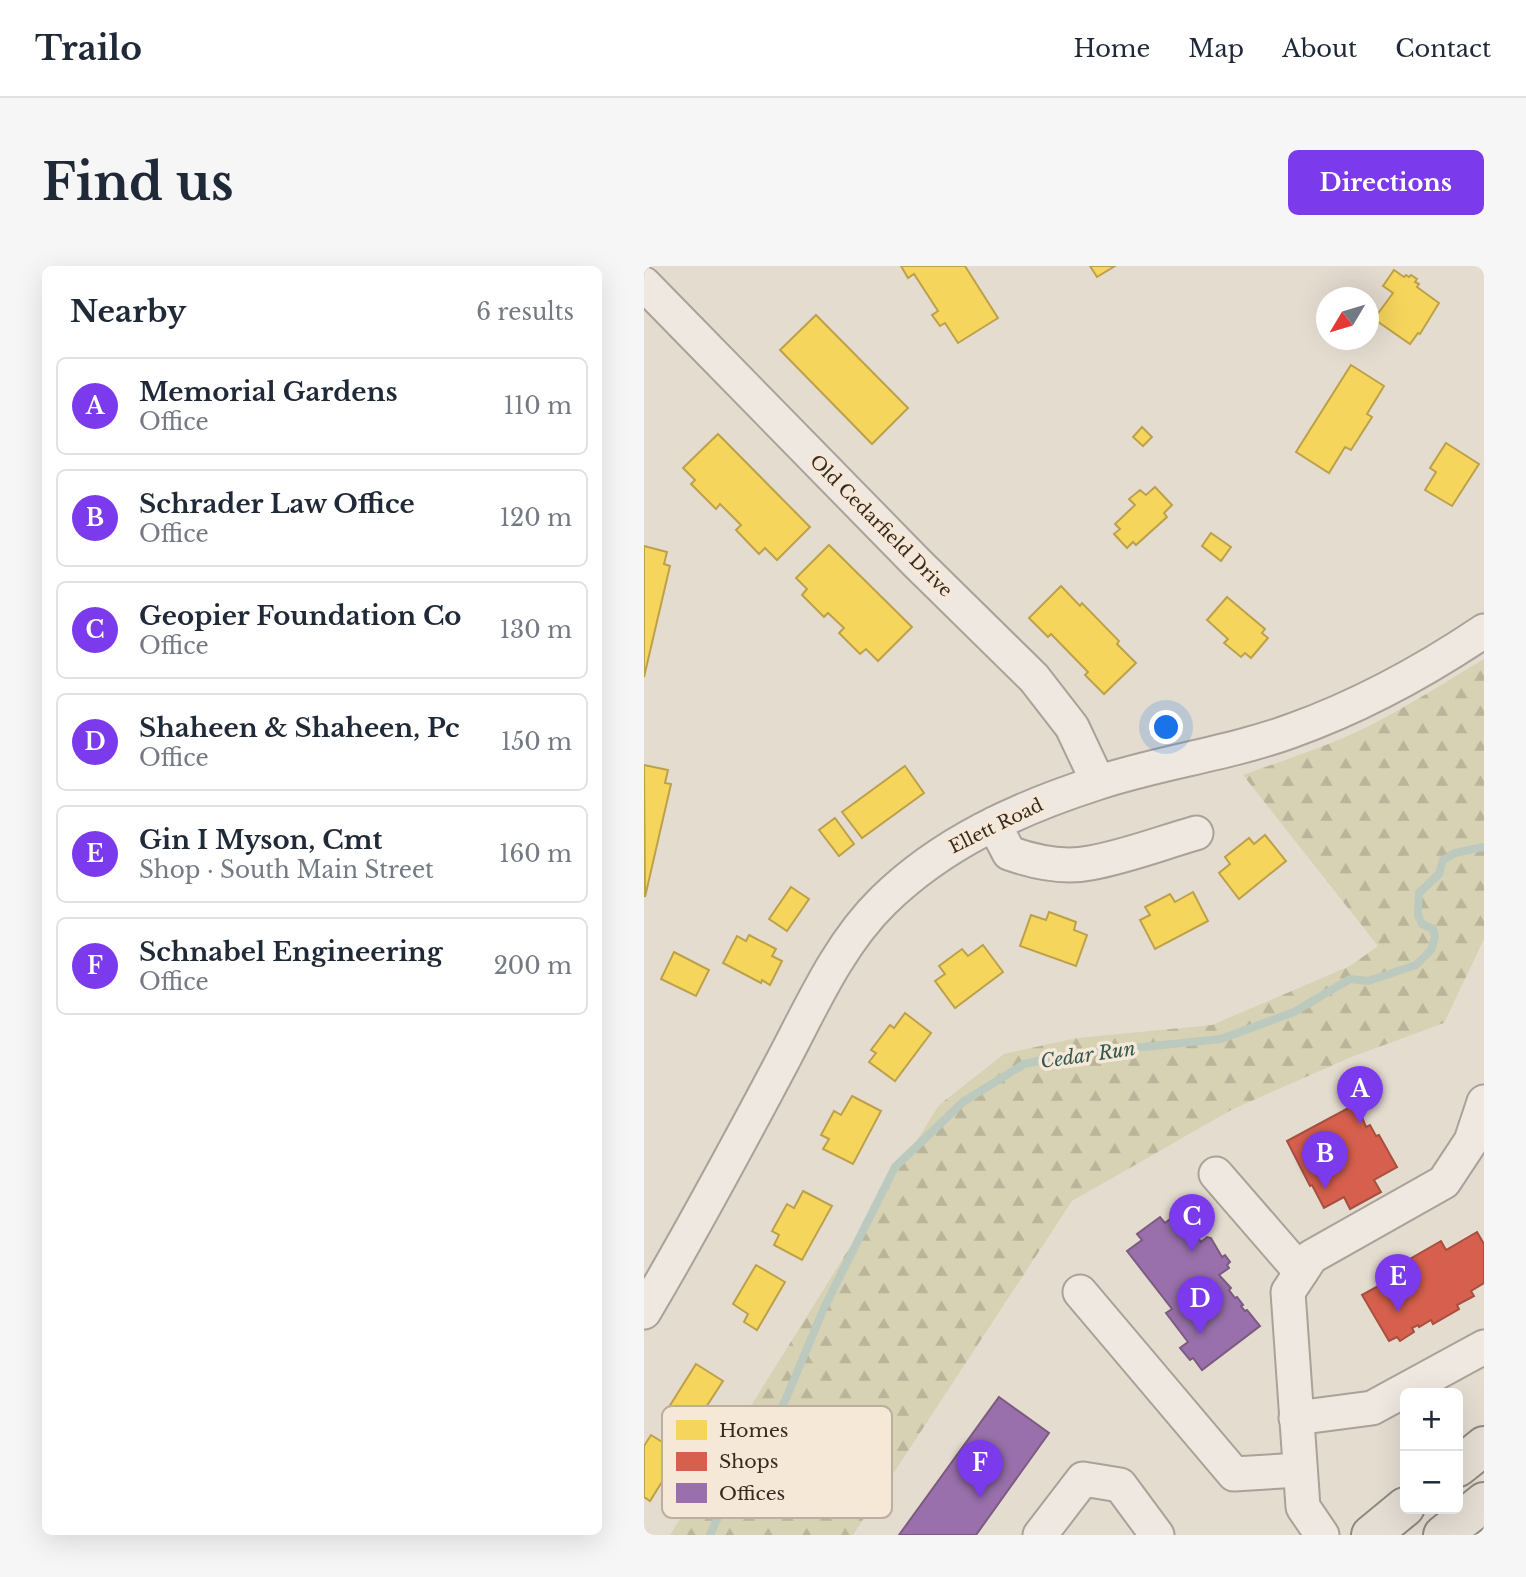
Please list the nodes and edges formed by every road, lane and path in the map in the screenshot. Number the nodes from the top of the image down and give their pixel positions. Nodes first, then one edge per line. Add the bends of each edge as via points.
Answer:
1 (644, 284) edge
2 (1484, 631) edge
3 (1098, 782) junction
4 (994, 824) junction
5 (1196, 833) dead end
6 (1482, 1119) edge
7 (1216, 1174) dead end
8 (1301, 1272) junction
9 (1080, 1292) dead end
10 (644, 1312) edge
11 (1484, 1347) edge
12 (1296, 1418) junction
13 (1484, 1447) edge
14 (1463, 1463) edge
15 (1300, 1470) junction
16 (1484, 1502) edge
17 (1400, 1511) edge
18 (1040, 1535) edge
19 (1157, 1535) edge
20 (1322, 1535) edge
21 (1371, 1535) edge
22 (1443, 1535) edge

1 - 3 street, Old Cedarfield Drive via 1034,678 1072,727
2 - 3 street, Ellett Road via 1389,690 1289,732
3 - 4 street, Ellett Road
4 - 5 street via 1009,853 1054,863 1088,863
4 - 10 street, Ellett Road via 944,851 892,893 838,957
6 - 8 street via 1444,1182 1311,1257
7 - 8 street
8 - 12 street via 1288,1292
9 - 15 street via 1234,1474
11 - 12 street via 1372,1408
12 - 15 street
13 - 14 main road
15 - 20 street via 1303,1507
16 - 22 main road
17 - 21 main road
18 - 19 street via 1083,1479 1120,1485

